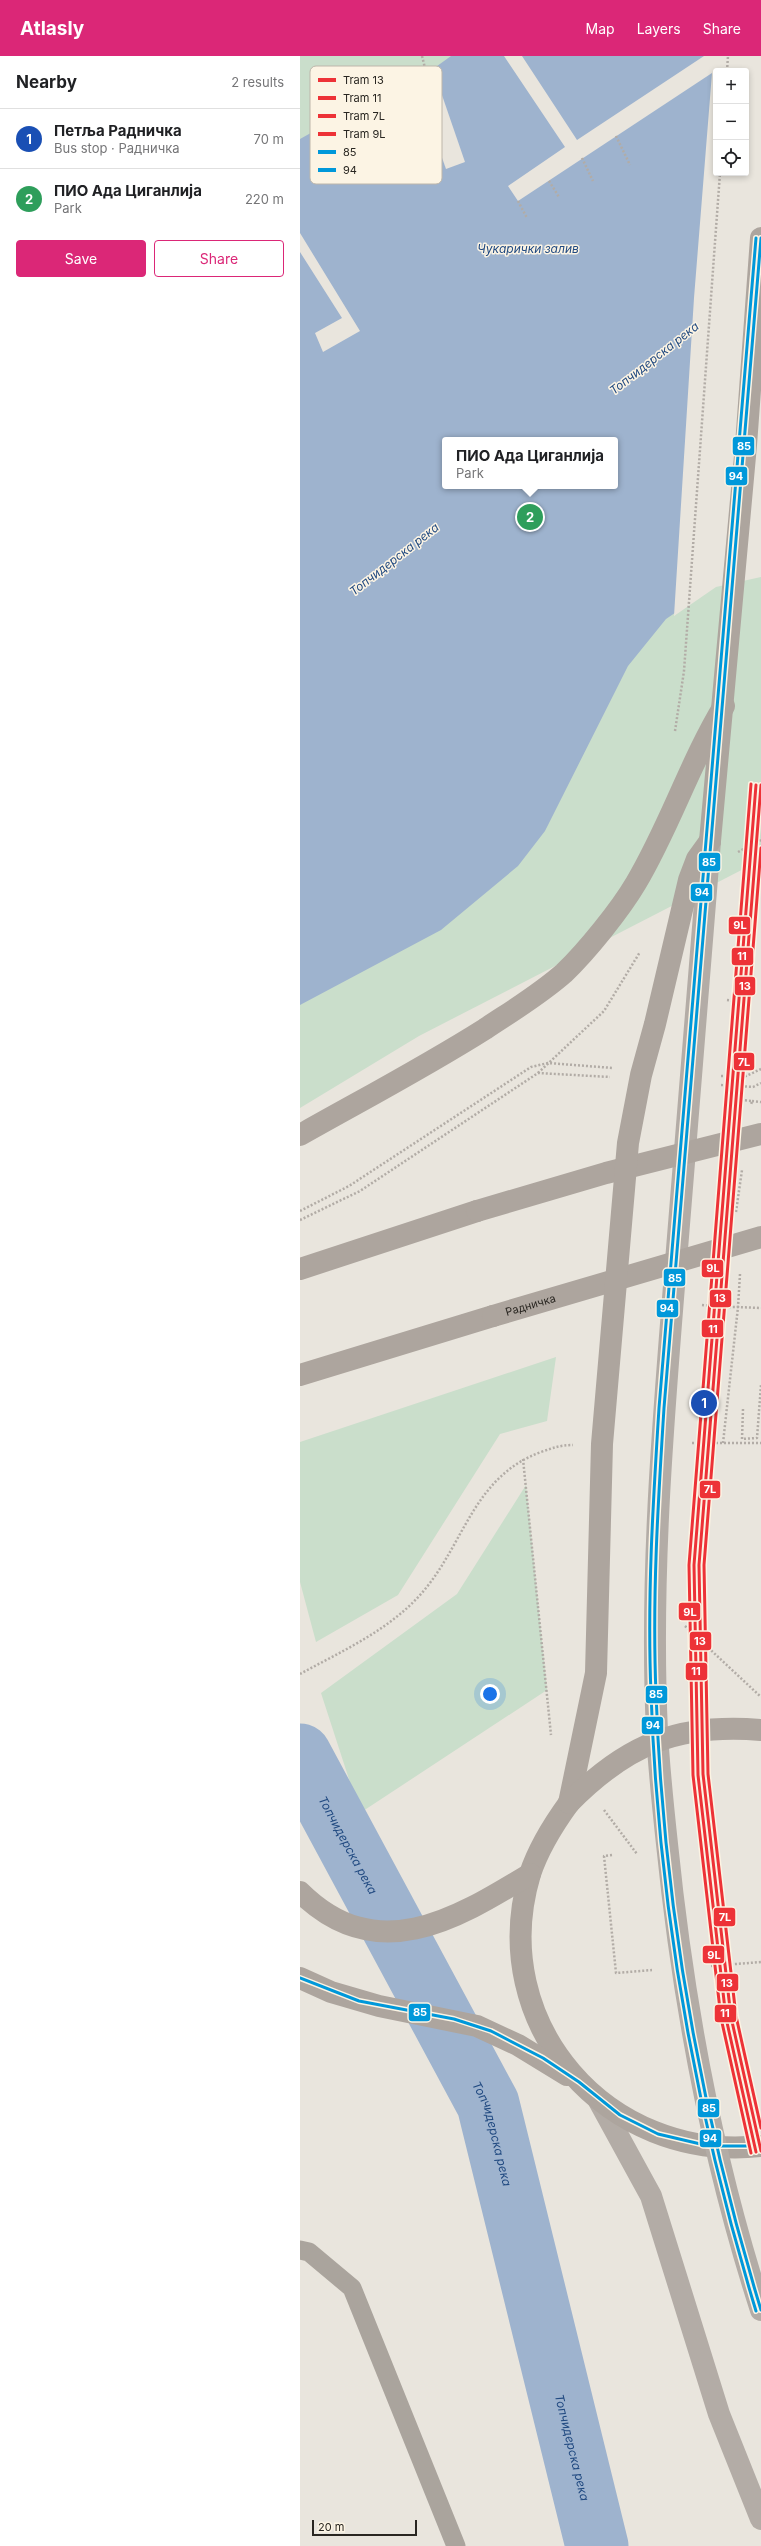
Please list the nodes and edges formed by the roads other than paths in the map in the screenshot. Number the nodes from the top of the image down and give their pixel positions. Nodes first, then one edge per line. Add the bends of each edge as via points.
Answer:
1 (761, 238) edge
2 (724, 706) junction
3 (710, 841) junction
4 (761, 1134) edge
5 (300, 1135) edge
6 (761, 1237) edge
7 (300, 1269) edge
8 (300, 1375) edge
9 (761, 1730) edge
10 (570, 1803) junction
11 (530, 1874) junction
12 (300, 1892) edge
13 (300, 1978) edge
14 (579, 2082) junction
15 (599, 2101) junction
16 (761, 2146) edge
17 (300, 2250) edge
18 (761, 2310) edge
19 (761, 2519) edge
20 (456, 2546) edge

1 - 2 main road
2 - 3 main road
2 - 5 main road via 706,735 670,818 636,883 599,933 564,972 533,998 460,1045
3 - 10 main road, bridge via 697,859 689,880 641,1075 628,1143 602,1444 596,1673
3 - 18 main road, bridge via 661,1464 655,1605 657,1732 676,1919 696,2050 718,2159
4 - 7 main road, bridge via 606,1173 477,1211
6 - 8 main road, Радничка, bridge
9 - 10 main road, bridge via 730,1727 693,1730 658,1740 625,1756 595,1777
10 - 11 main road via 546,1836
11 - 12 main road via 450,1919 420,1929 402,1931 361,1927 340,1920
11 - 14 main road via 524,1898 521,1929 524,1973 529,1997 549,2043
13 - 14 main road via 331,1992 379,2006 477,2026 518,2045
14 - 15 main road
15 - 16 main road via 628,2120 659,2135 692,2144 726,2148
15 - 19 main road via 651,2196 719,2414
17 - 20 lane via 310,2252 352,2288

